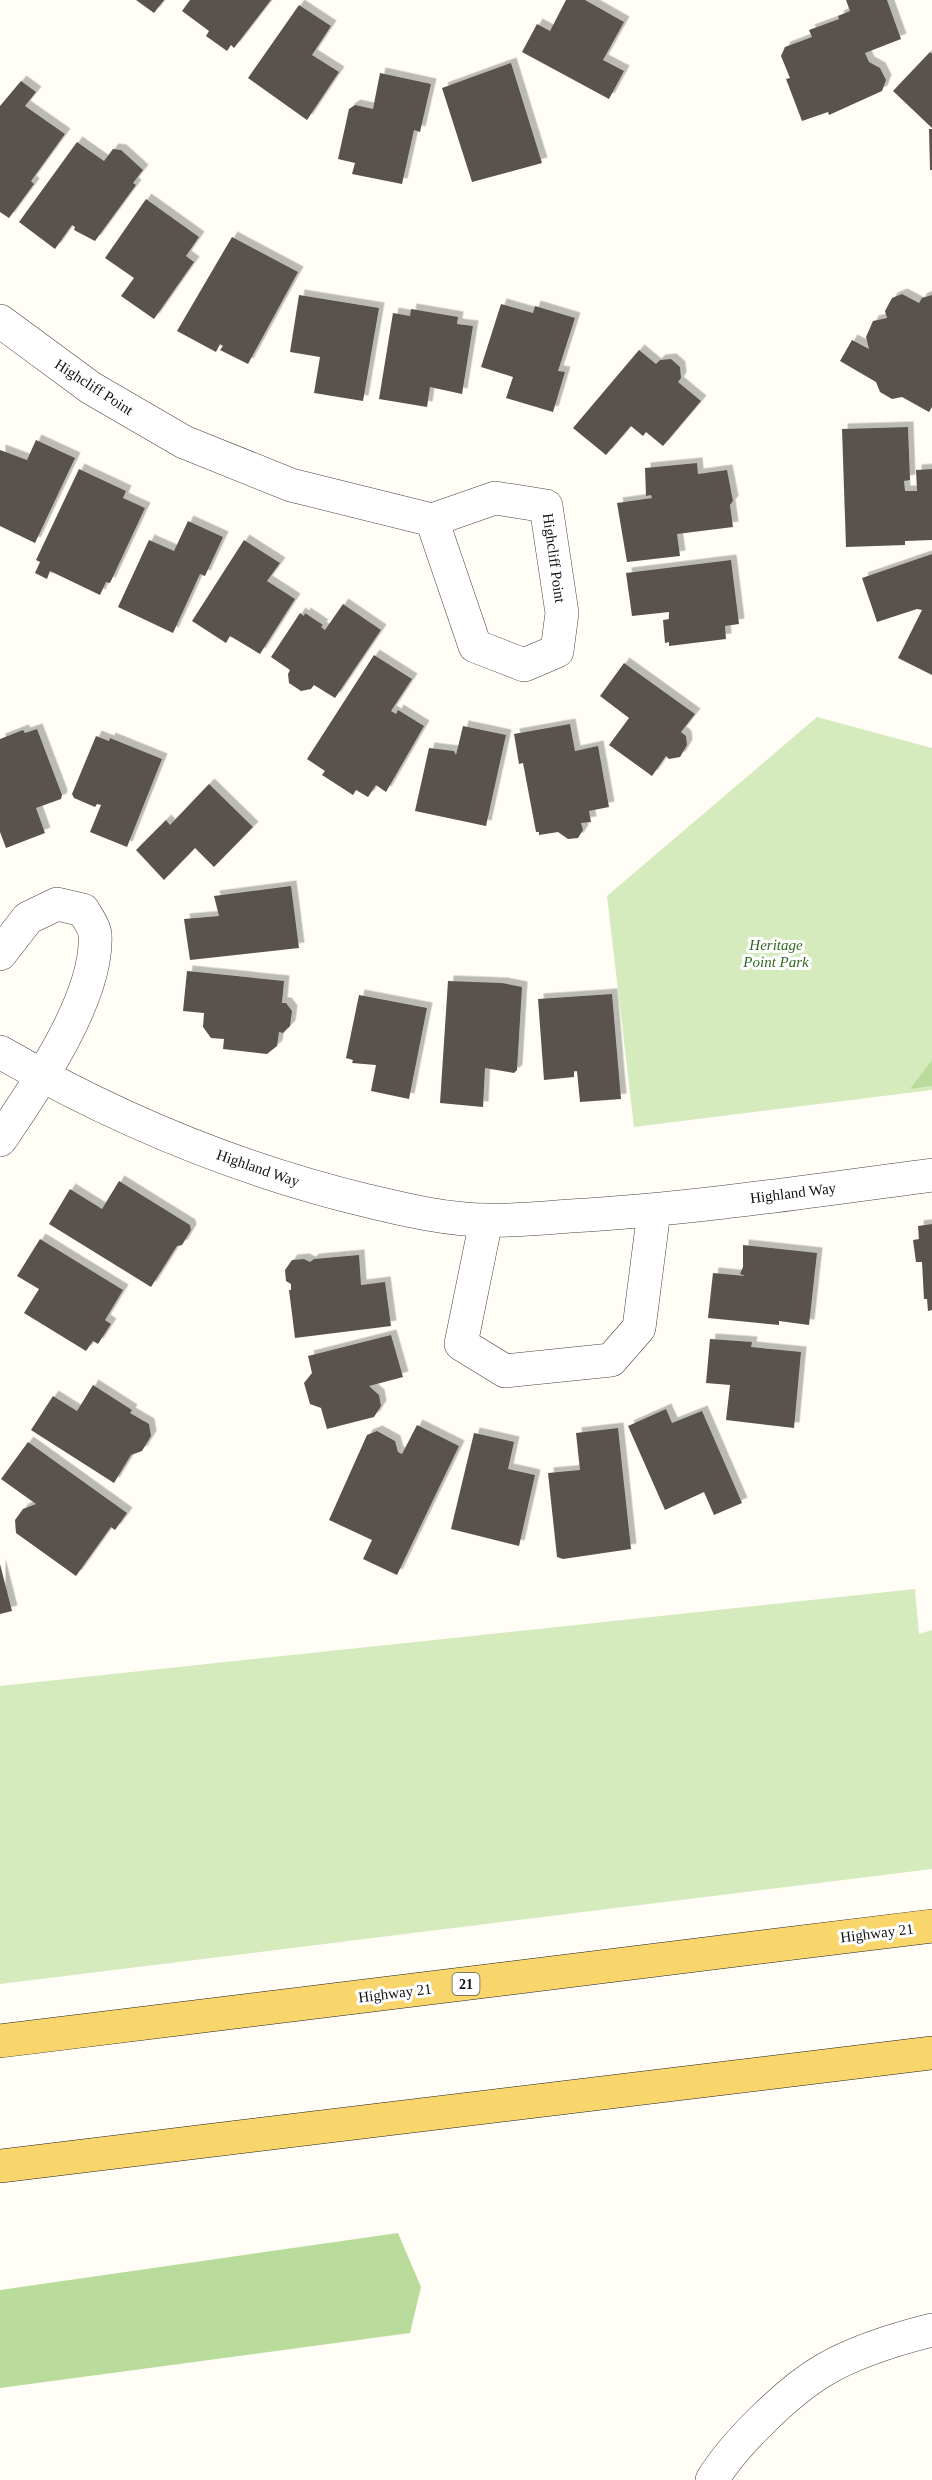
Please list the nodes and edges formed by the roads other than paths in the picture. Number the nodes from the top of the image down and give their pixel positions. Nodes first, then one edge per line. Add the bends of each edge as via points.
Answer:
1 (0, 321) edge
2 (432, 520) junction
3 (0, 954) edge
4 (0, 1052) edge
5 (43, 1077) junction
6 (0, 1140) edge
7 (932, 1175) edge
8 (654, 1211) junction
9 (486, 1221) junction
10 (932, 1926) edge
11 (0, 2041) edge
12 (932, 2053) edge
13 (0, 2166) edge
14 (932, 2330) edge
15 (712, 2480) edge

1 - 2 street, Highcliff Point via 91,388 184,442 291,485
2 - 2 street, Highcliff Point via 475,646 524,665 557,651 562,613 546,506 495,498
3 - 5 street via 28,918 57,904 83,910 95,931 94,963
4 - 5 street, Highland Way
5 - 6 street
5 - 9 street, Highland Way via 150,1128 236,1162 326,1191 407,1210
7 - 8 street, Highland Way
8 - 9 street, Highland Way
8 - 9 street via 639,1328 611,1360 505,1371 461,1344
10 - 11 main road, Highway 21 / 21
12 - 13 main road
14 - 15 street via 894,2340 823,2370 756,2424

